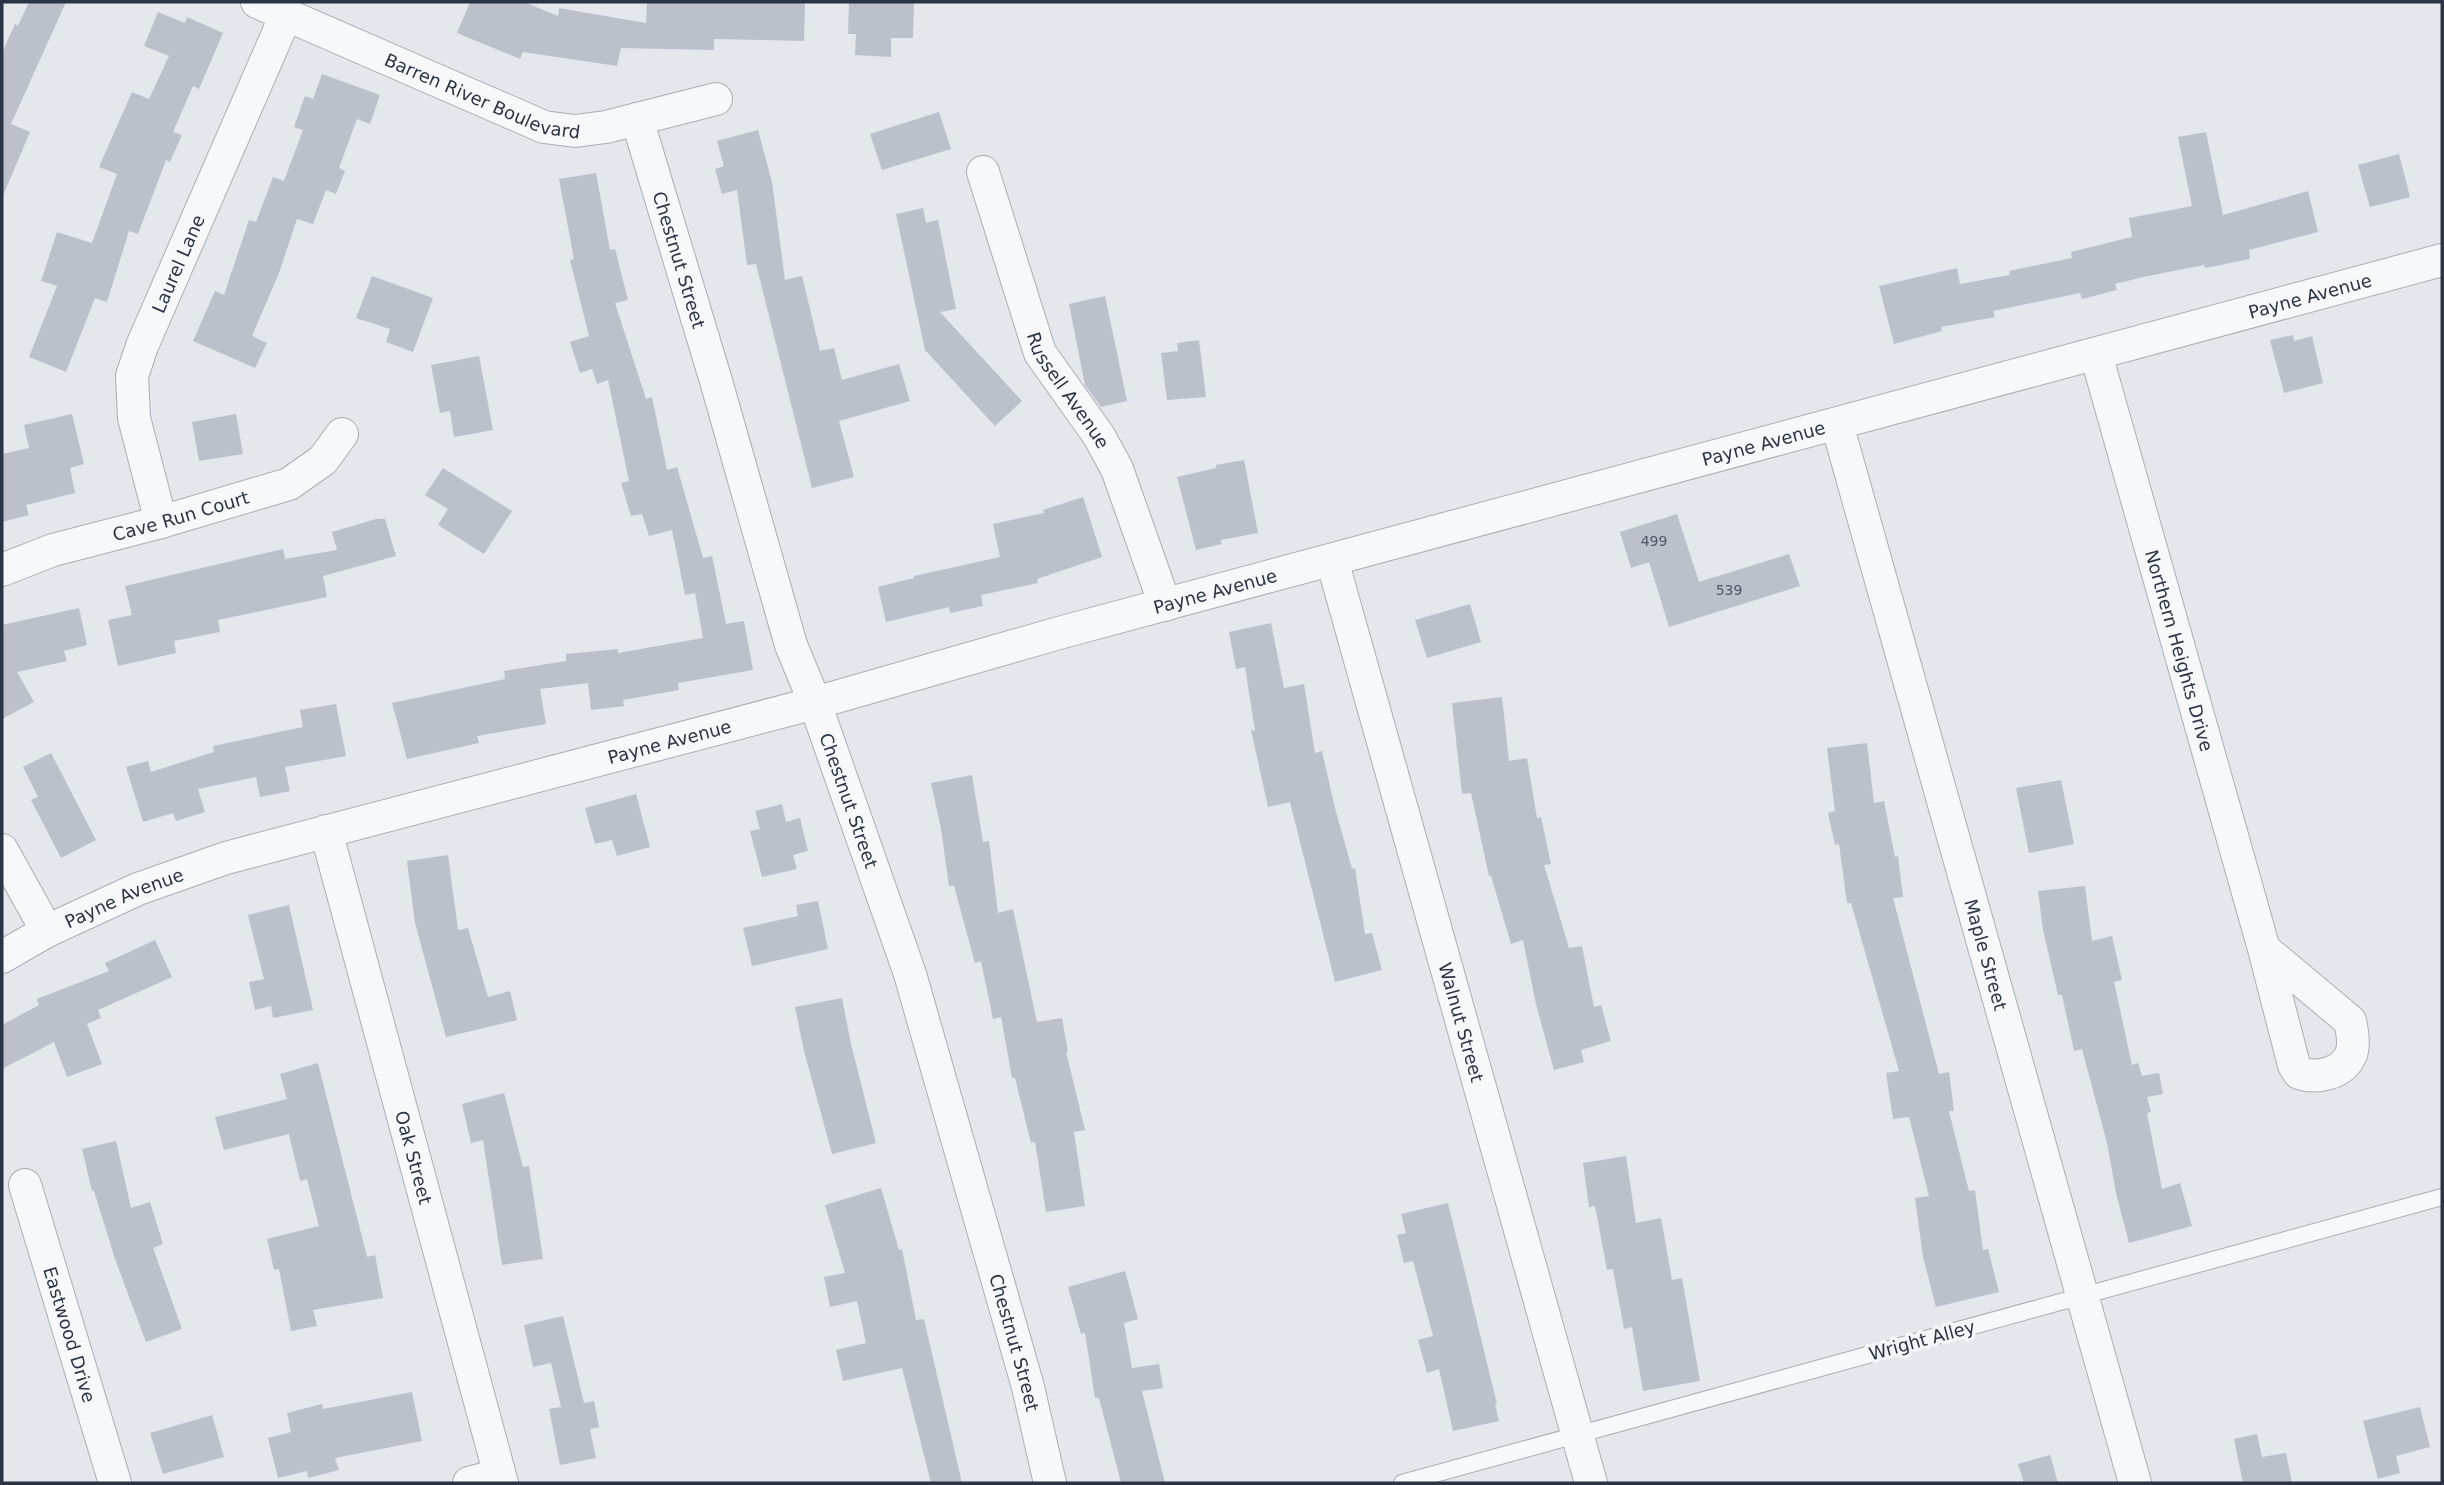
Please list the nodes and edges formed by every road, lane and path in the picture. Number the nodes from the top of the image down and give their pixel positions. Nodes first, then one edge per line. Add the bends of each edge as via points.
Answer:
1 (257, 2) edge
2 (286, 15) junction
3 (716, 99) dead end
4 (637, 119) junction
5 (983, 172) dead end
6 (2442, 260) edge
7 (2096, 354) junction
8 (1837, 425) junction
9 (342, 434) dead end
10 (161, 522) junction
11 (1332, 560) junction
12 (2, 570) edge
13 (1165, 605) junction
14 (815, 703) junction
15 (326, 831) junction
16 (2, 850) edge
17 (47, 931) junction
18 (2264, 949) dead end
19 (2, 957) edge
20 (25, 1185) dead end
21 (2442, 1197) edge
22 (2084, 1296) junction
23 (1578, 1435) junction
24 (501, 1479) edge
25 (116, 1483) edge
26 (469, 1483) edge
27 (1050, 1483) edge
28 (1402, 1483) edge
29 (1591, 1483) edge
30 (2135, 1483) edge

1 - 2 street, Barren River Boulevard
2 - 4 street, Barren River Boulevard via 544,127 575,131
2 - 10 street, Laurel Lane via 132,376 134,418
3 - 4 street, Barren River Boulevard
4 - 14 street, Chestnut Street via 791,645
5 - 13 street, Russell Avenue via 1040,353 1117,469
6 - 7 street, Payne Avenue
7 - 8 street, Payne Avenue
7 - 18 street, Northern Heights Drive
8 - 11 street, Payne Avenue
8 - 22 street, Maple Street
9 - 10 street, Cave Run Court via 323,460 289,484
10 - 12 street, Cave Run Court via 53,550
11 - 13 street, Payne Avenue
11 - 23 street, Walnut Street
13 - 14 street, Payne Avenue
14 - 15 street, Payne Avenue
14 - 27 street, Chestnut Street via 911,974 1028,1387
15 - 17 street, Payne Avenue via 226,858 138,889
15 - 24 street, Oak Street
16 - 17 street
17 - 19 street, Payne Avenue
20 - 25 street, Eastwood Drive
21 - 22 lane, Wright Alley
22 - 23 lane, Wright Alley
22 - 30 street, Maple Street
23 - 28 lane, Wright Alley
23 - 29 street, Walnut Street
24 - 26 street

